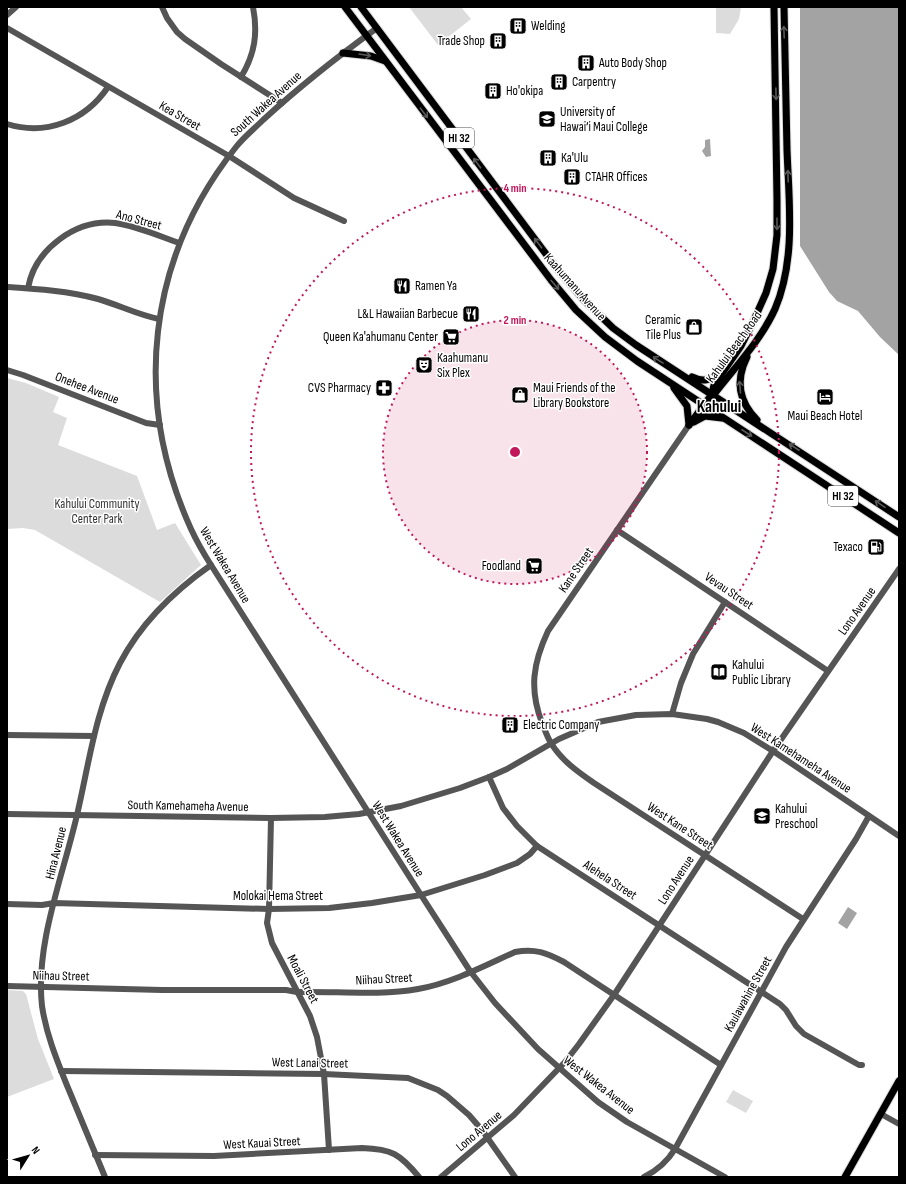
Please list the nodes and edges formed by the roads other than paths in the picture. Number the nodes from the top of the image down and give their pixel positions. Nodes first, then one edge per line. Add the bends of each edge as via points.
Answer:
1 (16, 7) edge
2 (162, 7) edge
3 (253, 7) edge
4 (345, 7) edge
5 (361, 7) edge
6 (774, 7) edge
7 (784, 7) edge
8 (7, 15) edge
9 (7, 28) edge
10 (377, 28) junction
11 (366, 36) junction
12 (343, 52) junction
13 (775, 55) junction
14 (785, 56) junction
15 (386, 61) junction
16 (241, 77) junction
17 (108, 87) junction
18 (282, 103) junction
19 (7, 124) edge
20 (229, 156) junction
21 (517, 216) junction
22 (344, 221) dead end
23 (508, 224) junction
24 (179, 243) junction
25 (7, 287) edge
26 (28, 288) junction
27 (766, 293) junction
28 (779, 298) junction
29 (159, 319) junction
30 (757, 339) junction
31 (732, 358) junction
32 (7, 370) edge
33 (680, 373) junction
34 (670, 383) junction
35 (712, 394) junction
36 (704, 405) junction
37 (726, 419) junction
38 (160, 425) junction
39 (689, 425) junction
40 (768, 430) junction
41 (820, 465) junction
42 (812, 476) junction
43 (899, 517) edge
44 (617, 530) junction
45 (899, 533) edge
46 (211, 566) junction
47 (899, 569) edge
48 (725, 602) junction
49 (828, 671) junction
50 (672, 714) junction
51 (7, 735) edge
52 (94, 736) junction
53 (551, 744) junction
54 (773, 751) junction
55 (489, 777) junction
56 (368, 812) junction
57 (7, 814) edge
58 (77, 815) junction
59 (869, 816) junction
60 (271, 818) junction
61 (899, 836) edge
62 (537, 846) junction
63 (705, 856) junction
64 (421, 895) junction
65 (54, 903) junction
66 (7, 904) edge
67 (269, 909) junction
68 (804, 919) junction
69 (660, 925) junction
70 (470, 971) junction
71 (7, 986) edge
72 (41, 987) junction
73 (297, 992) junction
74 (762, 993) junction
75 (614, 995) junction
76 (721, 1065) junction
77 (862, 1065) dead end
78 (559, 1068) junction
79 (61, 1070) junction
80 (324, 1074) junction
81 (899, 1081) edge
82 (881, 1114) junction
83 (899, 1124) edge
84 (488, 1138) junction
85 (675, 1149) junction
86 (329, 1150) junction
87 (95, 1155) junction
88 (105, 1177) edge
89 (419, 1177) edge
90 (441, 1177) edge
91 (516, 1177) edge
92 (644, 1177) edge
93 (725, 1177) edge
94 (845, 1177) edge

1 - 8 street
2 - 16 street via 177,32
3 - 16 street via 255,40 250,63
4 - 11 main road, Kaahumanu Avenue / HI 32
5 - 10 main road, Kaahumanu Avenue / HI 32
6 - 13 main road, Kahului Beach Road
14 -> 7 main road, Kahului Beach Road
9 - 17 street, Kea Street
10 - 11 street, South Wakea Avenue
21 -> 10 main road, Kaahumanu Avenue / HI 32
11 - 12 street, South Wakea Avenue
11 - 15 main road, Kaahumanu Avenue / HI 32
12 -> 15 main road
12 - 18 street, South Wakea Avenue
13 - 14 main road
13 -> 27 main road, Kahului Beach Road via 777,236 773,269
28 -> 14 main road, Kahului Beach Road via 789,238
15 -> 23 main road, Kaahumanu Avenue / HI 32
16 - 18 street
17 - 19 street via 86,111 60,125 29,129
17 - 20 street, Kea Street
18 - 20 street, South Wakea Avenue via 250,131
20 - 22 street, Kea Street via 294,198
20 - 24 street, South Wakea Avenue via 204,192
21 - 23 main road
33 -> 21 main road, Kaahumanu Avenue / HI 32 via 619,332 585,301
23 -> 34 main road, Kaahumanu Avenue / HI 32 via 576,310 605,337
24 - 26 street, Ano Street via 122,224 107,223 79,228 62,237 48,250 36,268
24 - 29 street, South Wakea Avenue
25 - 26 street
26 - 29 street via 98,299
27 - 28 main road
27 - 31 main road, Kahului Beach Road
28 - 30 main road, Kahului Beach Road via 767,325
29 - 38 street, South Wakea Avenue via 156,390
30 - 35 main road, Kahului Beach Road
40 -> 30 main road via 745,404 739,381 743,366
31 - 33 main road via 707,381
31 - 35 main road, Kahului Beach Road via 714,385
32 - 38 street, Onehee Avenue via 146,423
33 - 35 main road, Kaahumanu Avenue / HI 32
34 - 36 main road, Kaahumanu Avenue / HI 32
34 - 39 main road via 687,406
35 - 36 main road
35 - 40 main road, Kaahumanu Avenue / HI 32
36 - 37 main road, Kaahumanu Avenue / HI 32
36 - 39 main road
37 - 39 main road via 705,416
37 -> 42 main road, Kaahumanu Avenue / HI 32
38 - 46 street, West Wakea Avenue via 178,496 191,529
39 - 44 street, Kane Street
41 -> 40 main road, Kaahumanu Avenue / HI 32
41 - 42 main road
43 -> 41 main road, Kaahumanu Avenue / HI 32
42 - 45 main road, Kaahumanu Avenue / HI 32
44 - 48 street, Vevau Street
44 - 53 street, Kane Street via 553,623 538,654 534,698
46 - 52 street, Hina Avenue via 174,594 152,617 132,644 113,679
46 - 56 street, West Wakea Avenue
47 - 49 street, Lono Avenue
48 - 49 street, Vevau Street
48 - 50 street via 693,654
49 - 54 street, Lono Avenue
50 - 53 street, West Kamehameha Avenue via 636,715 598,722
50 - 54 street, West Kamehameha Avenue via 718,722
51 - 52 street
52 - 58 street, Hina Avenue
53 - 55 street, West Kamehameha Avenue
53 - 63 street, West Kane Street via 565,761 586,778
54 - 59 street, West Kamehameha Avenue
54 - 63 street, Lono Avenue
55 - 56 street, West Kamehameha Avenue via 401,806
55 - 62 street, Alehela Street via 503,808
56 - 60 street, South Kamehameha Avenue via 325,817
56 - 64 street, West Wakea Avenue
57 - 58 street, South Kamehameha Avenue
58 - 60 street, South Kamehameha Avenue
58 - 65 street, Hina Avenue
59 - 61 street, West Kamehameha Avenue
59 - 68 street, Kaulawahine Street
60 - 67 street, Moali Street
62 - 64 street, Molokai Hema Street via 516,863
62 - 69 street, Alehela Street
63 - 68 street, West Kane Street
63 - 69 street, Lono Avenue
64 - 67 street, Molokai Hema Street via 329,908
64 - 70 street, West Wakea Avenue
65 - 66 street, Molokai Hema Street
65 - 67 street, Molokai Hema Street
65 - 72 street, Hina Avenue via 42,956
67 - 73 street, Moali Street via 267,923 272,943
68 - 74 street, Kaulawahine Street
69 - 74 street, Alehela Street
69 - 75 street, Lono Avenue
70 - 73 street, Niihau Street via 437,985 404,991
70 - 75 street, Niihau Street via 522,950 541,951 564,962
70 - 78 street, West Wakea Avenue via 515,1025
71 - 72 street, Niihau Street
72 - 73 street, Niihau Street
72 - 79 street, Hina Avenue via 45,1024
73 - 80 street, Moali Street via 310,1016 317,1037
74 - 76 street, Kaulawahine Street
74 - 77 street, Alehela Street via 783,1007 804,1034
75 - 76 street, Niihau Street
75 - 78 street, Lono Avenue
76 - 85 street, Kaulawahine Street
78 - 84 street, Lono Avenue
78 - 85 street, West Wakea Avenue via 604,1106
79 - 80 street, West Lanai Street
79 - 87 street, Hina Avenue
80 - 84 street, West Lanai Street via 408,1078 424,1084 438,1090 454,1102
80 - 86 street, Moali Street
81 - 82 main road
82 - 83 street
82 - 94 main road
84 - 90 street, Lono Avenue
84 - 91 street, West Lanai Street
85 - 92 street, Kaulawahine Street via 665,1163
85 - 93 street, West Wakea Avenue
86 - 87 street, West Kauai Street via 214,1156
86 - 89 street, West Kauai Street via 380,1148 400,1157
87 - 88 street, Hina Avenue

